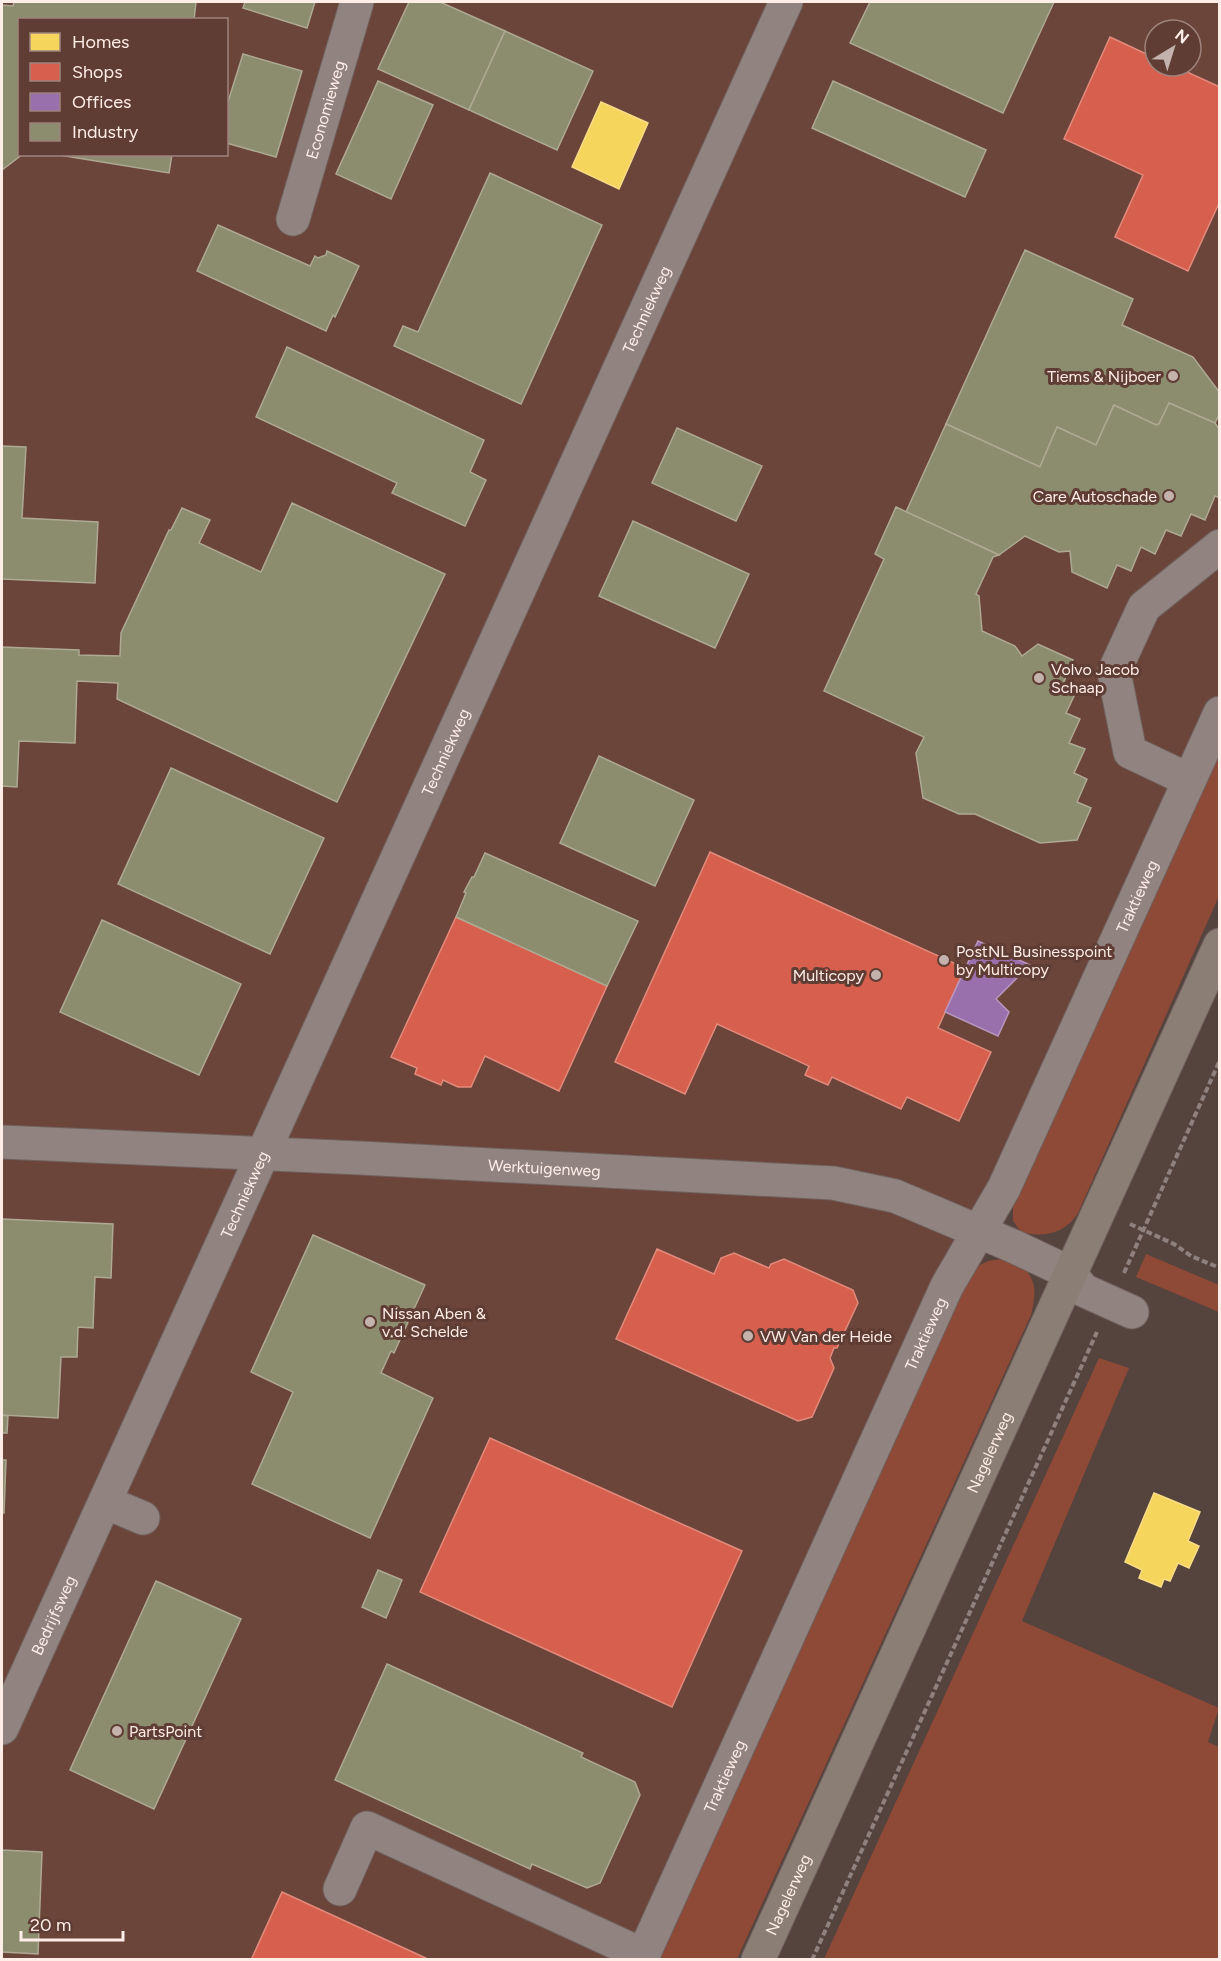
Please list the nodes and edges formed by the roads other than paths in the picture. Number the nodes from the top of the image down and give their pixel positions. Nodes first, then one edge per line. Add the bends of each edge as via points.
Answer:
1 (357, 2) edge
2 (786, 2) edge
3 (292, 219) dead end
4 (1220, 546) edge
5 (1220, 713) edge
6 (1189, 780) junction
7 (1220, 945) edge
8 (2, 1142) edge
9 (264, 1154) junction
10 (979, 1231) junction
11 (1070, 1274) junction
12 (1121, 1307) road end
13 (105, 1502) junction
14 (143, 1518) dead end
15 (2, 1728) edge
16 (340, 1889) dead end
17 (642, 1957) edge
18 (759, 1959) edge

1 - 3 street, Economieweg
2 - 9 street, Techniekweg
4 - 6 street via 1144,607 1113,672 1130,752
5 - 6 street, Traktieweg
6 - 10 street, Traktieweg via 1008,1181
7 - 11 main road, Nagelerweg
8 - 9 street, Werktuigenweg
9 - 10 street, Werktuigenweg via 833,1183 895,1196
9 - 13 street, Techniekweg
10 - 11 street, Werktuigenweg
10 - 17 street, Traktieweg via 947,1286 715,1775
11 - 12 street, Werktuigenweg via 1083,1290
11 - 18 main road, Nagelerweg
13 - 14 street
13 - 15 street, Bedrijfsweg
16 - 17 street via 367,1828

